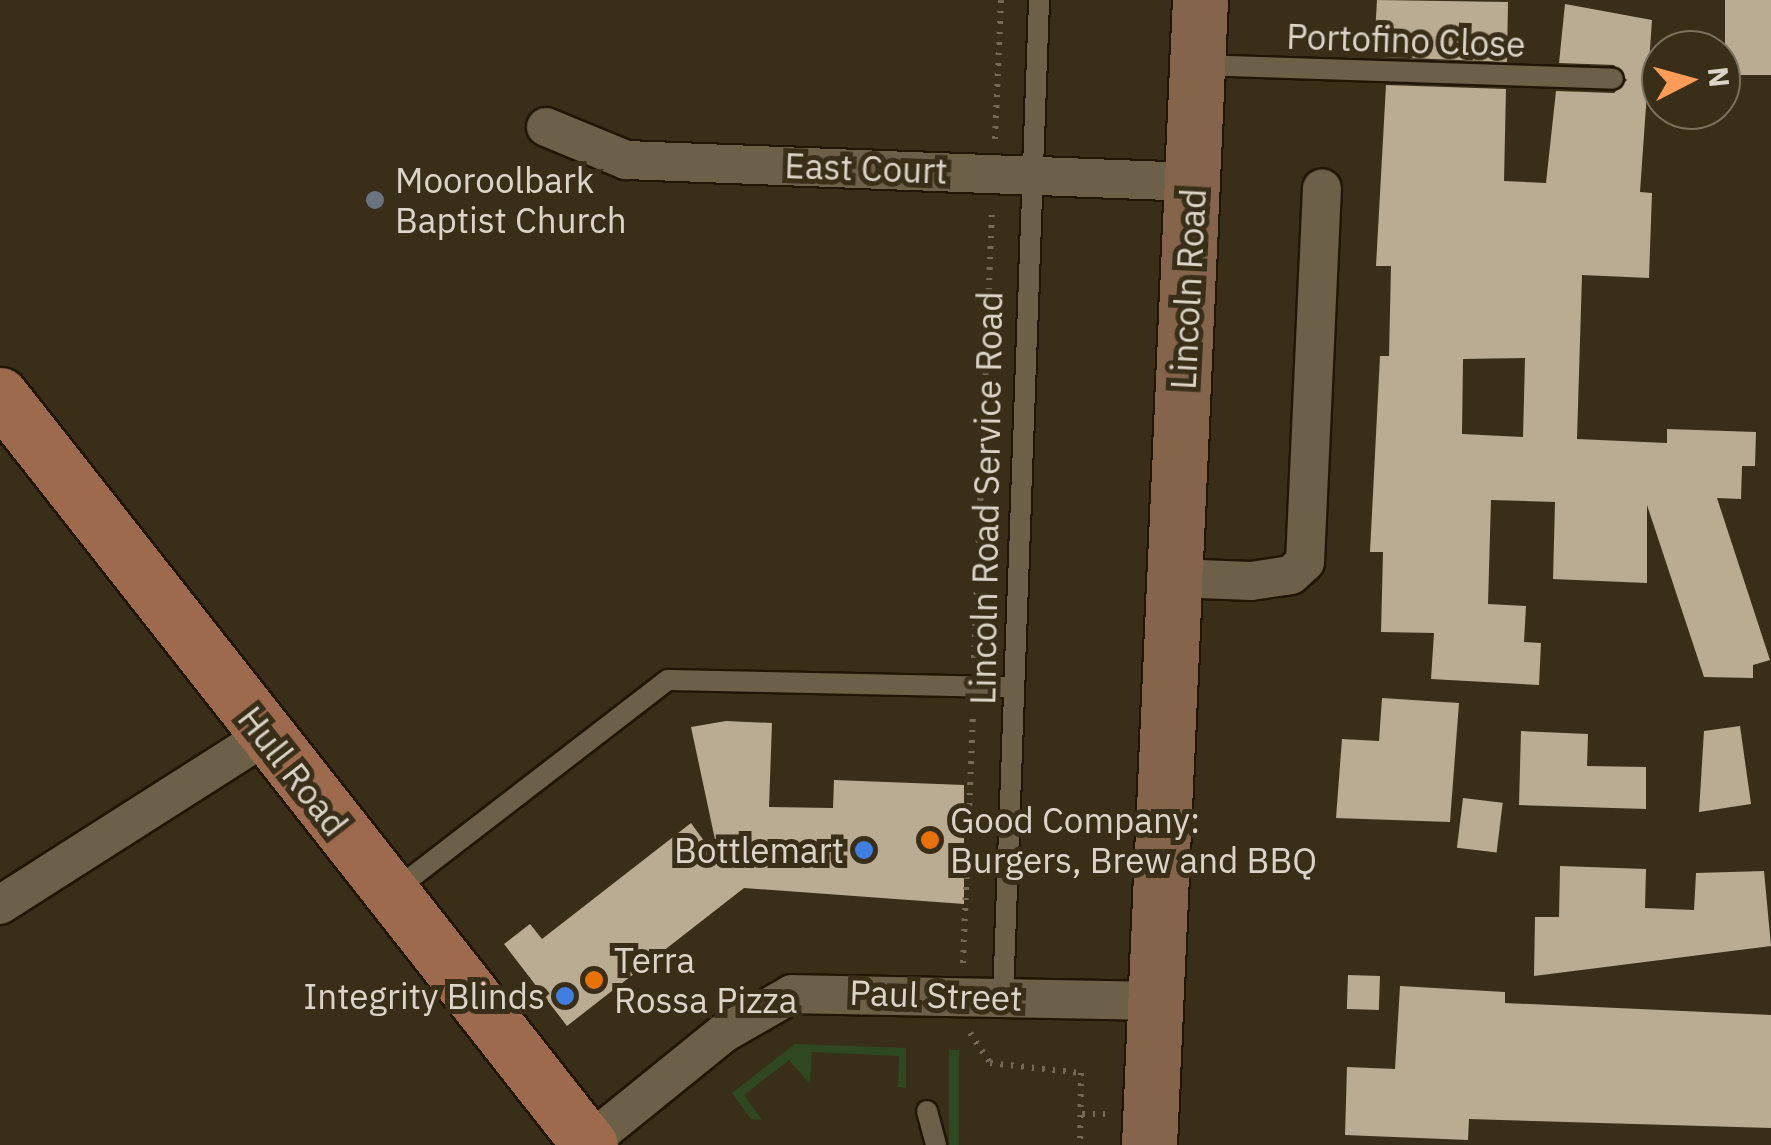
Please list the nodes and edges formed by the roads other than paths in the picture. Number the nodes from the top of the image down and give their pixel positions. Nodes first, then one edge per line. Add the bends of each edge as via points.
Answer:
1 (1039, 0) edge
2 (1200, 0) edge
3 (1197, 65) junction
4 (1613, 80) dead end
5 (546, 127) dead end
6 (1030, 174) junction
7 (1193, 182) junction
8 (1322, 188) dead end
9 (0, 395) edge
10 (1174, 578) junction
11 (1014, 687) junction
12 (266, 736) junction
13 (389, 894) junction
14 (0, 905) edge
15 (1003, 998) junction
16 (1153, 1001) junction
17 (928, 1111) dead end
18 (589, 1144) edge
19 (936, 1145) edge
20 (1149, 1145) edge

1 - 6 lane, Lincoln Road Service Road
2 - 3 main road, Lincoln Road
3 - 4 lane, Portofino Close
3 - 7 main road, Lincoln Road
5 - 6 street, East Court via 626,160
6 - 7 street, East Court
6 - 11 lane, Lincoln Road Service Road
7 - 10 main road, Lincoln Road
8 - 10 street via 1305,562 1291,575 1250,581
9 - 12 main road, Hull Road
10 - 16 main road, Lincoln Road
11 - 13 lane via 668,680
11 - 15 lane, Lincoln Road Service Road
12 - 13 main road, Hull Road
12 - 14 street
13 - 18 main road, Hull Road
15 - 16 street, Paul Street
15 - 18 street, Paul Street via 827,990 776,1000
16 - 20 main road, Lincoln Road
17 - 19 lane

